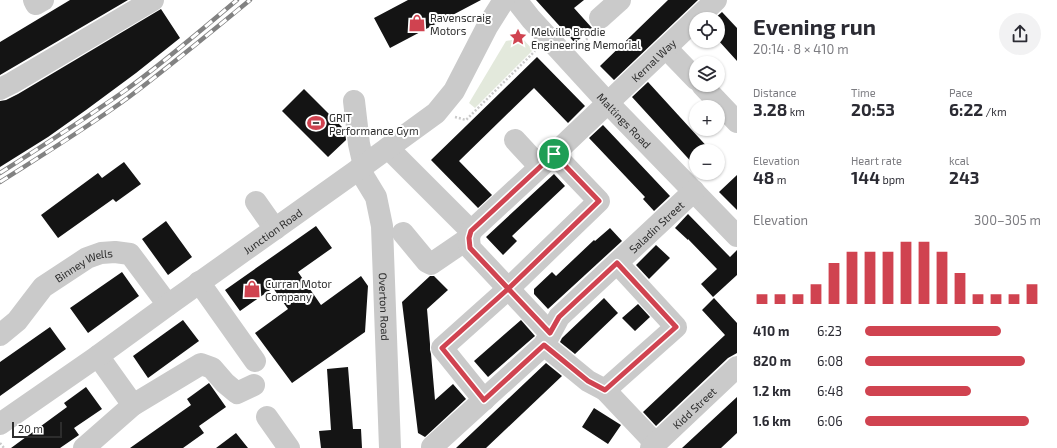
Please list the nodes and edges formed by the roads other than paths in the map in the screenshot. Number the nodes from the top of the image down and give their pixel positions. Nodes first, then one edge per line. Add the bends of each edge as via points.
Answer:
1 (34, 0) edge
2 (43, 0) edge
3 (153, 0) edge
4 (504, 0) edge
5 (516, 0) edge
6 (620, 0) edge
7 (716, 0) edge
8 (600, 18) road end
9 (666, 48) junction
10 (689, 72) edge
11 (0, 89) edge
12 (709, 92) edge
13 (354, 101) dead end
14 (607, 102) junction
15 (737, 122) edge
16 (515, 140) dead end
17 (388, 148) junction
18 (547, 161) junction
19 (362, 168) junction
20 (694, 191) junction
21 (256, 202) dead end
22 (275, 229) junction
23 (735, 229) edge
24 (403, 233) dead end
25 (470, 235) junction
26 (617, 263) junction
27 (199, 282) junction
28 (508, 289) junction
29 (168, 305) junction
30 (0, 335) edge
31 (547, 339) junction
32 (98, 356) junction
33 (255, 361) dead end
34 (737, 367) edge
35 (254, 385) dead end
36 (605, 390) junction
37 (484, 400) junction
38 (133, 405) junction
39 (267, 417) dead end
40 (0, 424) edge
41 (653, 446) edge
42 (432, 447) dead end
43 (84, 448) edge
44 (289, 448) edge
45 (390, 448) edge

1 - 2 street via 36,4
3 - 11 street
4 - 17 street, Junction Road via 487,26 454,91 436,114
5 - 14 street, Maltings Road
6 - 8 street
7 - 9 street, Kernal Way
9 - 10 street
9 - 14 street, Kernal Way
12 - 15 street
13 - 19 street, Overton Road
14 - 18 street, Kernal Way
14 - 20 street, Maltings Road
16 - 18 street
17 - 19 street, Junction Road
17 - 25 street
18 - 25 street, Kernal Way
18 - 28 street via 599,201
19 - 22 street, Junction Road
19 - 45 street, Overton Road via 376,197 382,226
20 - 23 street, Maltings Road
20 - 26 street, Saladin Street
21 - 22 street
22 - 27 street, Junction Road
24 - 25 street, Kernal Way via 426,262 431,264
25 - 28 street via 470,248
26 - 31 street, Saladin Street via 559,317
26 - 36 street via 676,327
27 - 29 street, Junction Road
27 - 33 street
28 - 31 street
28 - 37 street via 442,348
29 - 30 street, Binney Wells via 130,254 101,253 86,258 43,288 17,321
29 - 32 street, Junction Road
31 - 36 street via 588,381
31 - 37 street, Saladin Street
32 - 38 street
32 - 40 street, Junction Road
34 - 41 street, Kidd Street
35 - 38 street via 236,393 212,368 201,364
36 - 41 street
37 - 42 street, Saladin Street
38 - 43 street
39 - 44 street

